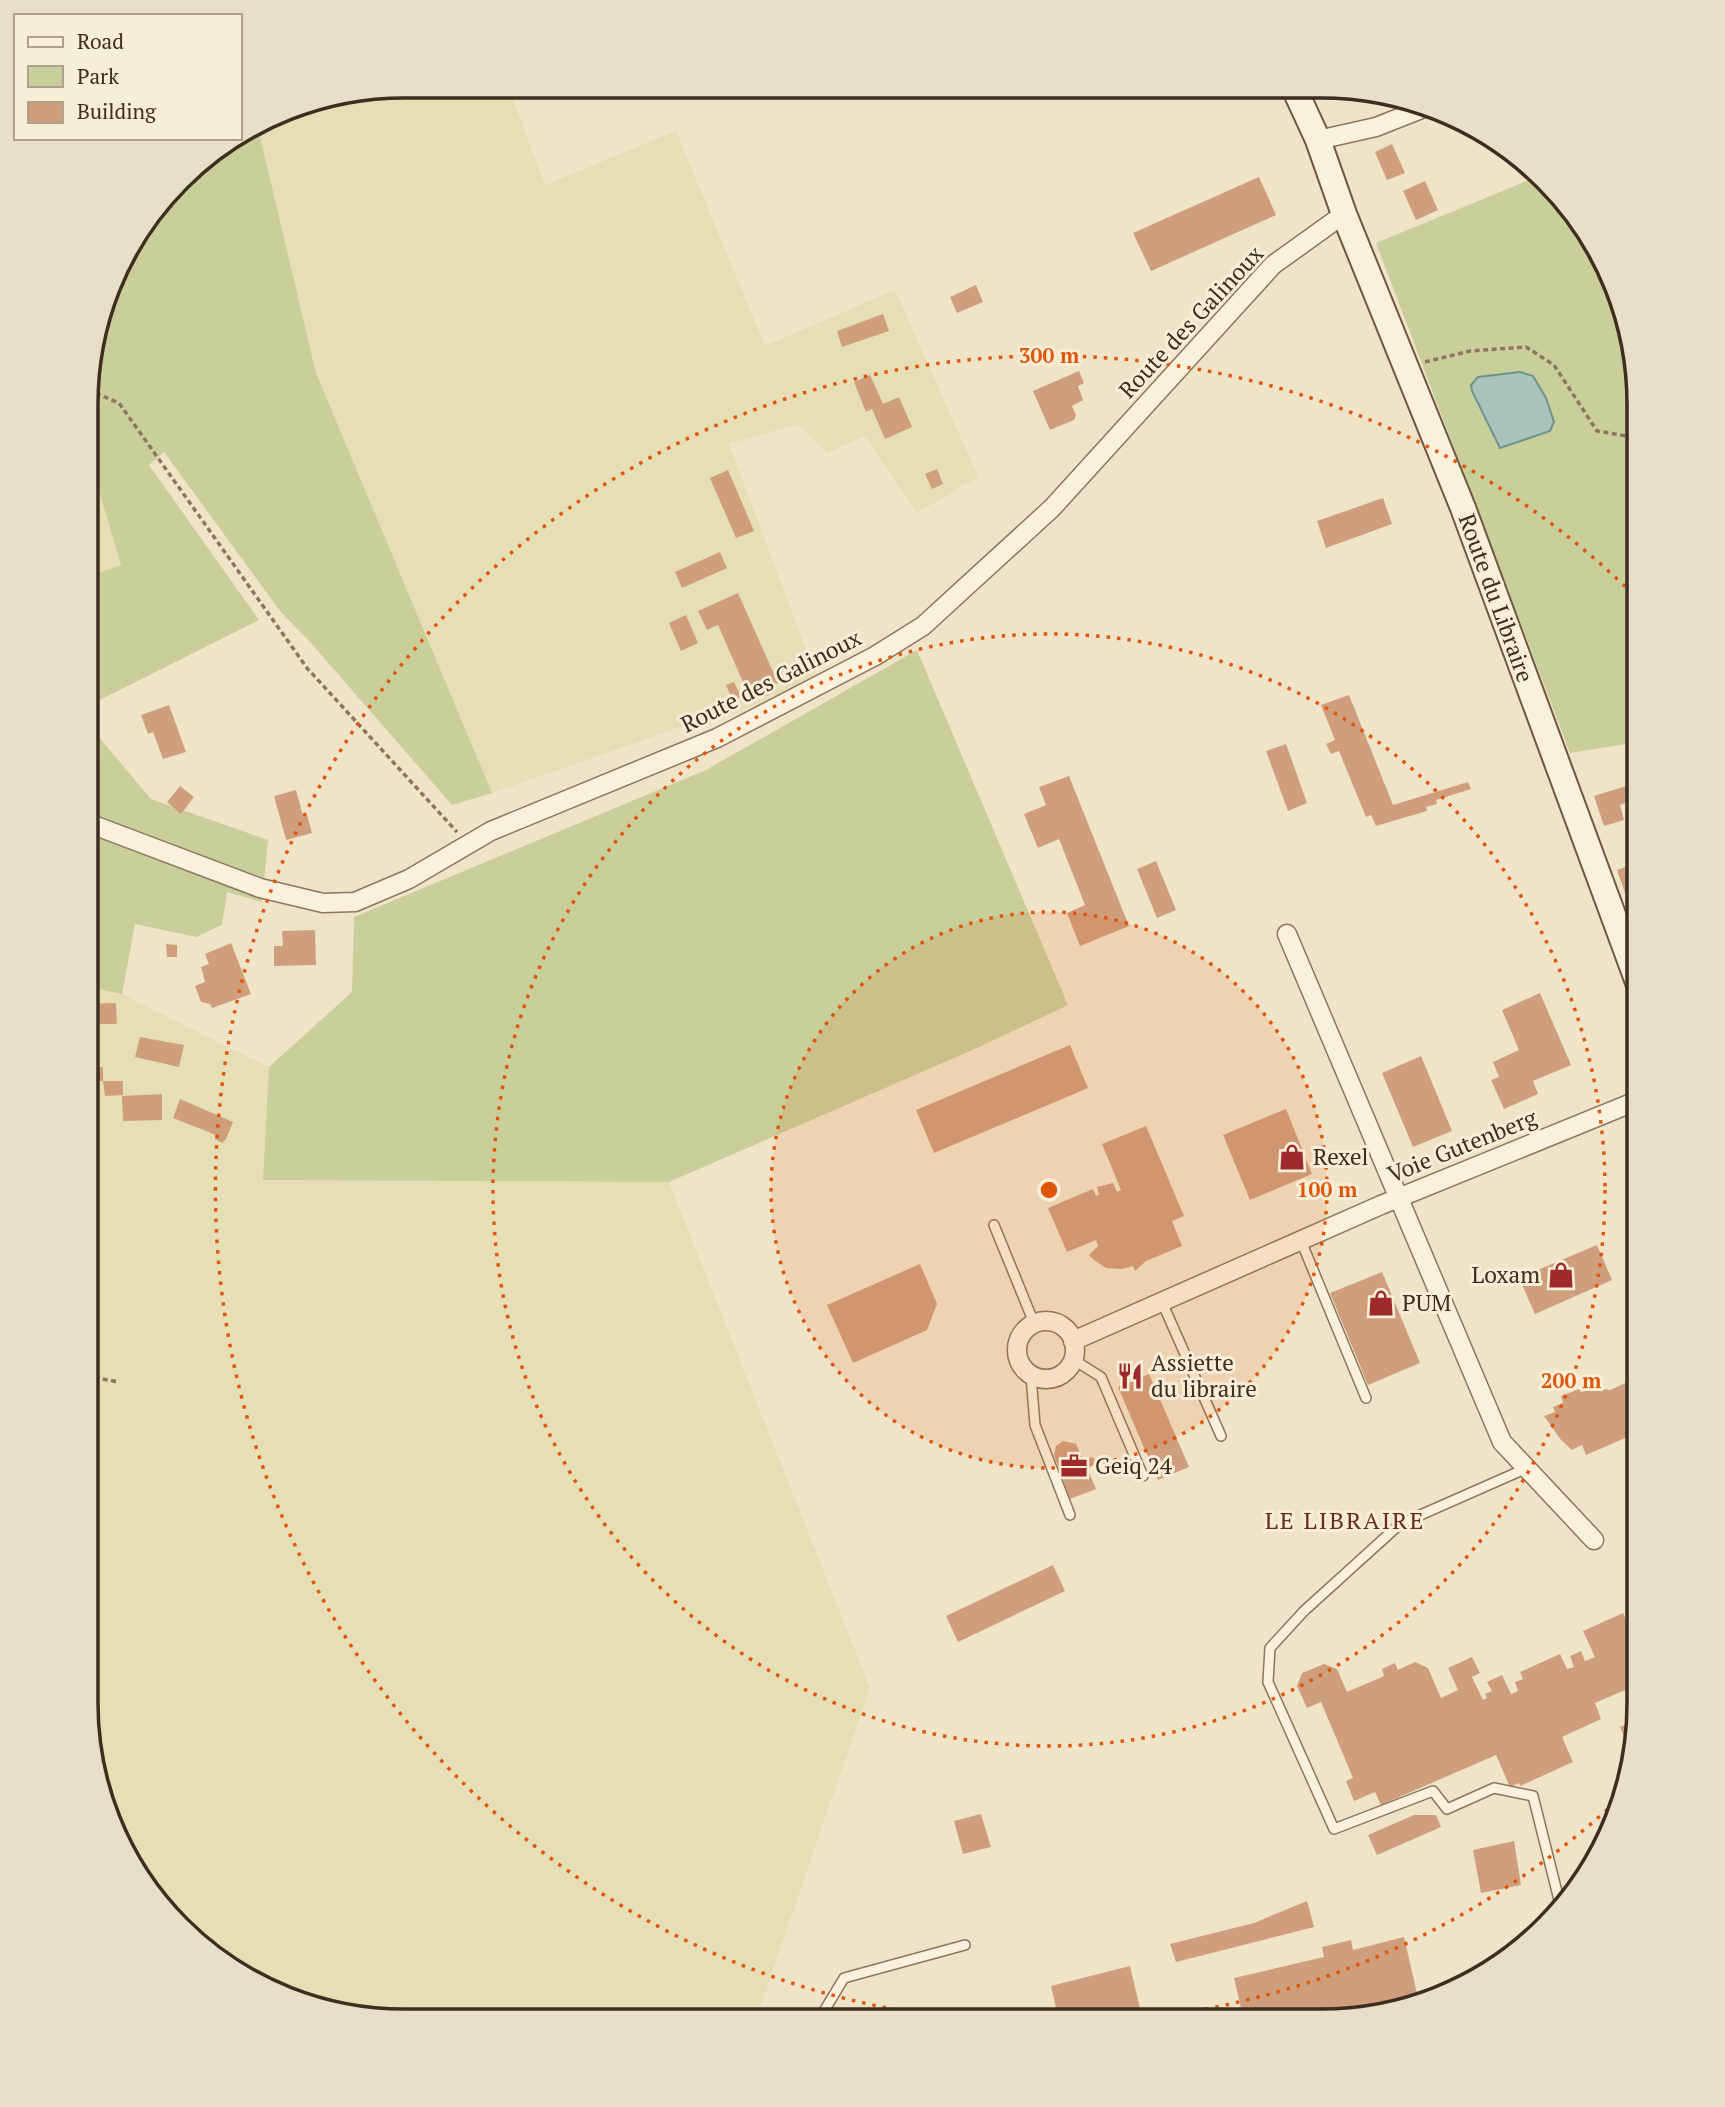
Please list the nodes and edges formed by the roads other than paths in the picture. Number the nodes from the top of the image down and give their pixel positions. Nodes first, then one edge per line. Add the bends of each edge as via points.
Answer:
1 (1299, 98) edge
2 (1413, 112) edge
3 (1318, 140) junction
4 (1345, 214) junction
5 (98, 828) edge
6 (1287, 934) dead end
7 (1627, 952) edge
8 (1627, 1105) edge
9 (1398, 1198) junction
10 (994, 1226) dead end
11 (1301, 1241) junction
12 (1162, 1302) junction
13 (1034, 1323) junction
14 (1073, 1341) junction
15 (1074, 1360) junction
16 (1031, 1376) junction
17 (1366, 1398) dead end
18 (1221, 1436) dead end
19 (1527, 1468) junction
20 (1143, 1476) dead end
21 (1070, 1515) dead end
22 (1594, 1540) dead end
23 (1558, 1896) edge
24 (965, 1945) dead end
25 (825, 2009) edge

1 - 3 main road, Route du Libraire
2 - 3 street via 1376,127
3 - 4 main road, Route du Libraire
4 - 5 street, Route des Galinoux via 1273,265 1052,508 923,626 717,738 491,831 409,879 355,902 323,903 260,888
4 - 7 main road, Route du Libraire via 1463,508
6 - 9 street
8 - 9 street, Voie Gutenberg
9 - 11 street, Voie Gutenberg
9 - 19 street via 1502,1442
10 - 13 lane
11 - 12 street, Voie Gutenberg
11 - 17 lane
12 - 14 street, Voie Gutenberg
12 - 18 lane
13 - 14 street via 1054,1322
13 - 16 street via 1017,1347 1017,1357
14 - 15 street
15 - 16 street via 1061,1375
15 - 20 lane via 1101,1377
16 - 21 lane via 1035,1425
19 - 22 street
19 - 23 lane via 1400,1524 1270,1648 1268,1682 1334,1829 1433,1791 1447,1809 1494,1788 1533,1796
24 - 25 lane via 844,1978

